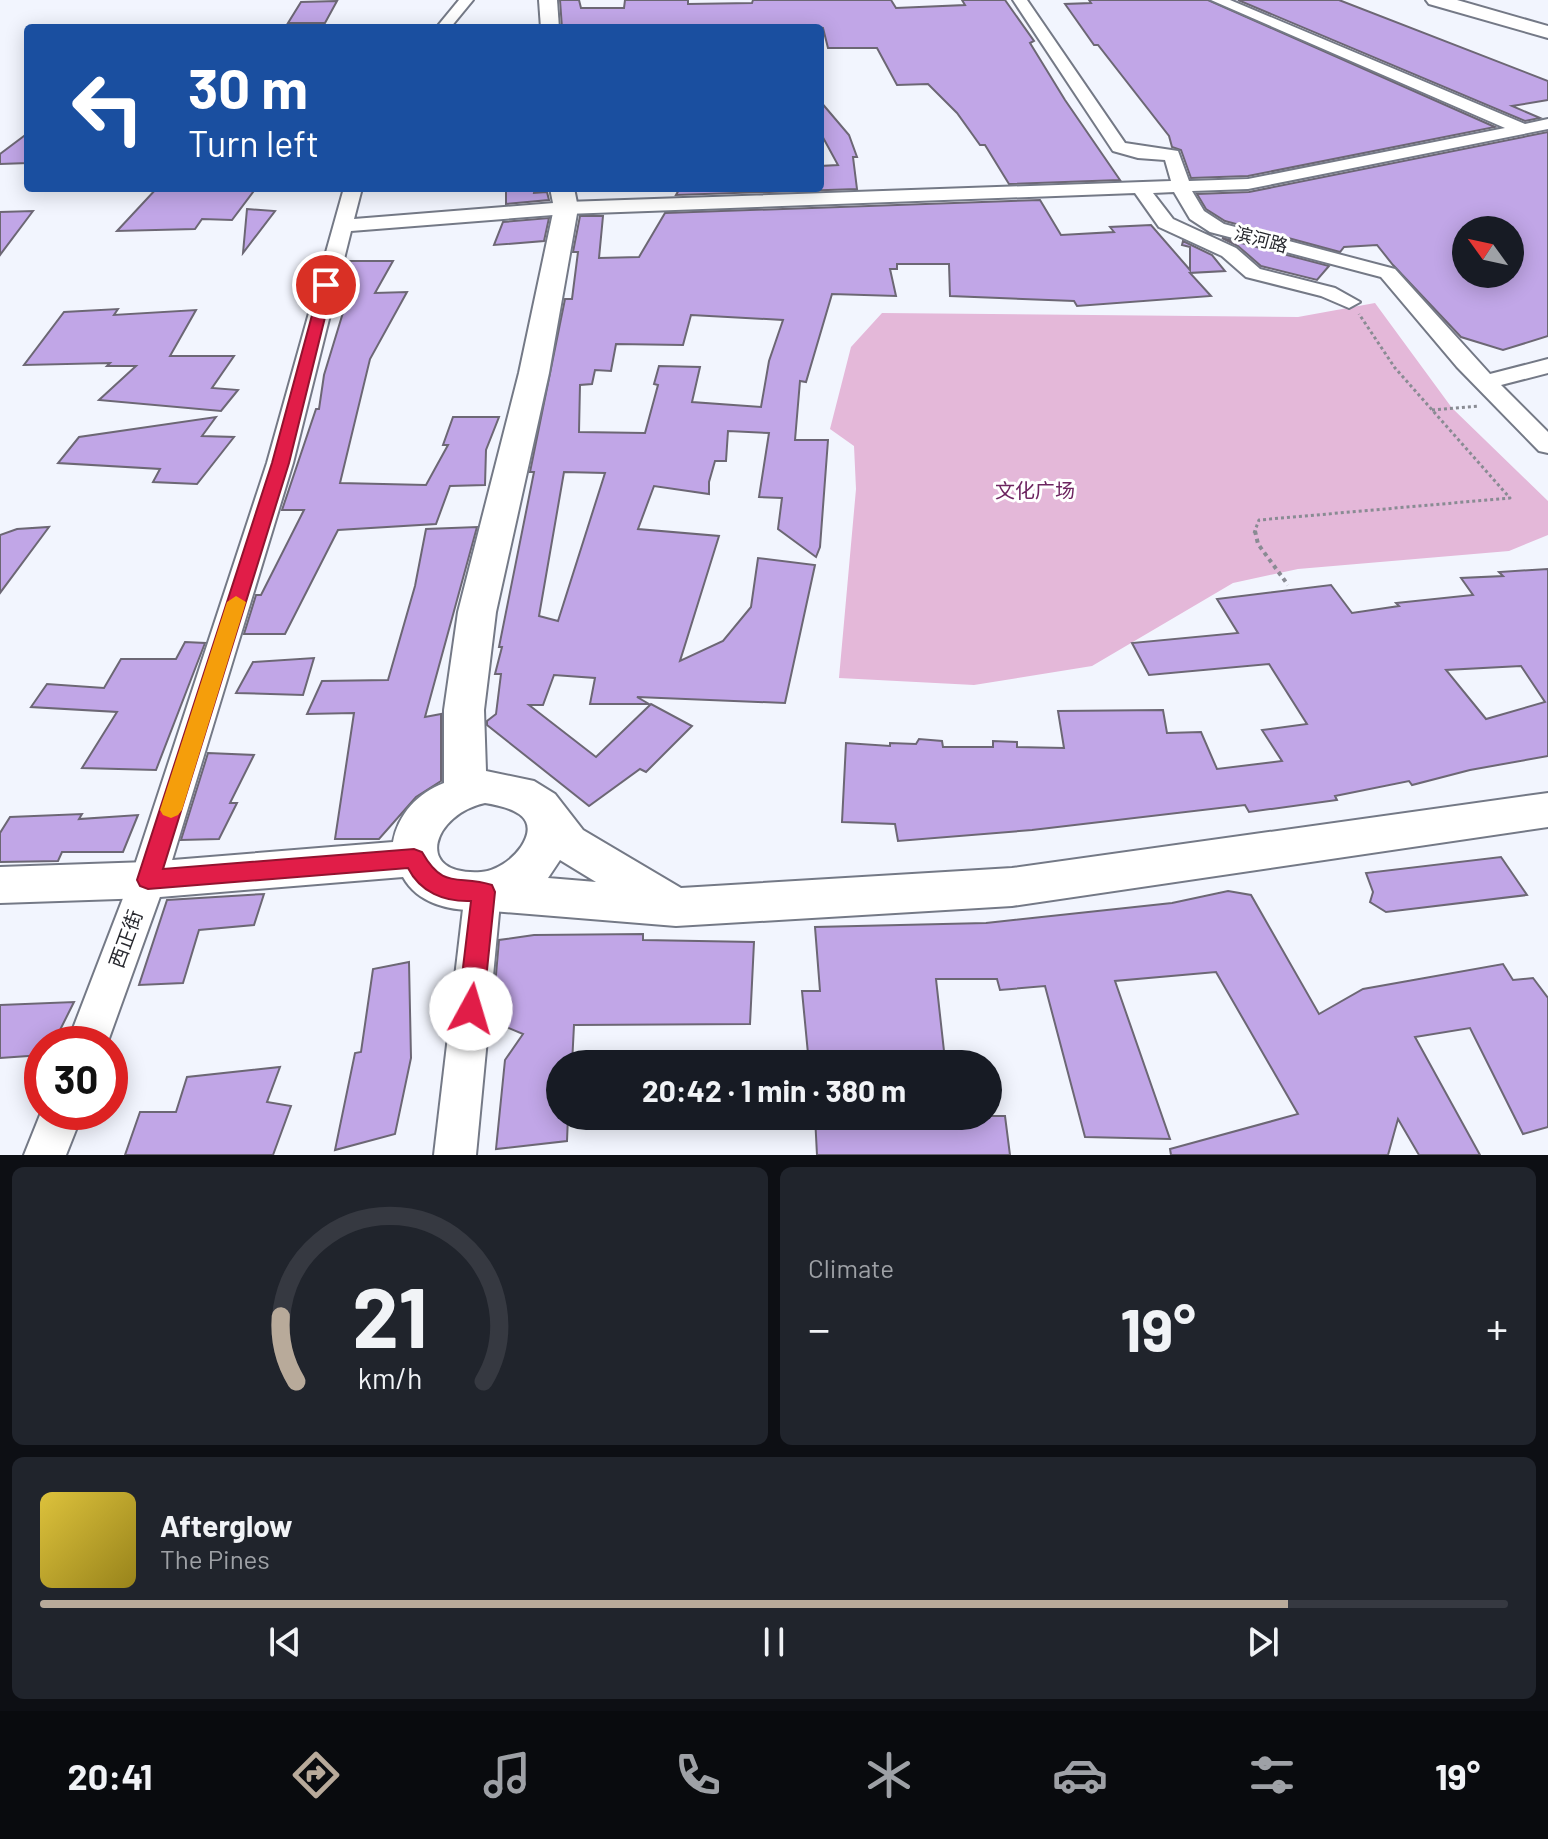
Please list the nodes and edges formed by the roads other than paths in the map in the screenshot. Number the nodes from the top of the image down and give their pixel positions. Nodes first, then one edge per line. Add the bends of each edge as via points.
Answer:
1 (466, 0) edge
2 (548, 0) edge
3 (1020, 0) edge
4 (1218, 0) edge
5 (1436, 0) edge
6 (1468, 0) edge
7 (1548, 22) edge
8 (446, 24) edge
9 (550, 24) edge
10 (1548, 32) edge
11 (1548, 124) edge
12 (1523, 129) junction
13 (1184, 186) junction
14 (1140, 188) junction
15 (352, 192) edge
16 (564, 198) edge
17 (342, 226) junction
18 (1349, 302) road end
19 (1548, 366) edge
20 (1487, 382) junction
21 (1548, 446) edge
22 (465, 791) junction
23 (1548, 810) edge
24 (547, 814) junction
25 (414, 858) junction
26 (148, 880) junction
27 (0, 885) edge
28 (483, 892) junction
29 (676, 907) junction
30 (94, 1026) edge
31 (55, 1130) edge
32 (45, 1155) edge
33 (455, 1155) edge

1 - 8 street
2 - 9 main road
3 - 13 street, 滨河路 via 1119,147 1172,155
4 - 12 street
5 - 10 highway
6 - 7 highway
11 - 12 street
12 - 13 street via 1248,184
13 - 14 street
13 - 20 street, 滨河路 via 1186,203 1205,223 1388,273
14 - 16 street
14 - 18 street via 1166,223 1229,252 1253,273
15 - 17 street, 西正街
16 - 17 street
16 - 22 main road via 534,373 477,612 464,710
17 - 26 street, 西正街 via 280,463
19 - 20 street
20 - 21 street, 滨河路
22 - 24 main road via 523,792
22 - 25 main road via 430,812 419,826
23 - 29 main road via 1012,887
24 - 28 main road via 551,829 539,861 505,886
24 - 29 main road via 567,842
25 - 26 main road
25 - 28 main road via 438,886
26 - 27 main road
26 - 30 street, 西正街
28 - 29 main road
28 - 33 street
31 - 32 street

